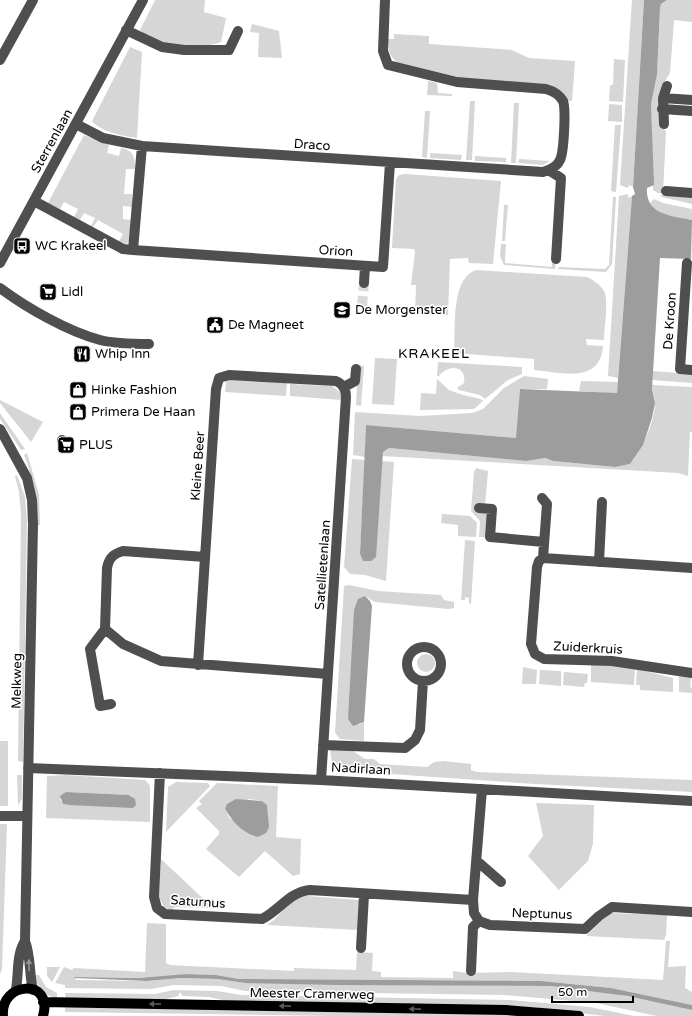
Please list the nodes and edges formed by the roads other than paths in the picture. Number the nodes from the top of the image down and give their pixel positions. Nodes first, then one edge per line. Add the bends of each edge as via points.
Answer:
1 (33, 0) edge
2 (142, 0) edge
3 (385, 0) edge
4 (126, 30) junction
5 (238, 31) dead end
6 (0, 60) edge
7 (667, 86) dead end
8 (692, 100) edge
9 (663, 103) junction
10 (692, 110) edge
11 (76, 124) junction
12 (664, 124) dead end
13 (142, 146) junction
14 (390, 163) junction
15 (550, 170) junction
16 (666, 191) dead end
17 (692, 193) edge
18 (34, 201) junction
19 (133, 250) junction
20 (556, 259) dead end
21 (0, 263) edge
22 (687, 263) dead end
23 (365, 266) junction
24 (364, 283) tunnel mouth
25 (0, 288) edge
26 (146, 344) dead end
27 (356, 369) dead end
28 (692, 370) edge
29 (344, 387) junction
30 (0, 429) edge
31 (542, 498) dead end
32 (602, 502) dead end
33 (479, 508) dead end
34 (544, 542) junction
35 (205, 557) junction
36 (543, 558) junction
37 (599, 562) junction
38 (692, 568) edge
39 (105, 629) junction
40 (198, 666) junction
41 (692, 673) edge
42 (328, 674) junction
43 (423, 681) dead end
44 (111, 704) dead end
45 (323, 745) junction
46 (28, 768) junction
47 (160, 773) junction
48 (320, 780) junction
49 (482, 789) junction
50 (692, 800) edge
51 (0, 816) edge
52 (27, 816) junction
53 (478, 861) junction
54 (501, 882) dead end
55 (364, 895) junction
56 (473, 900) junction
57 (692, 912) edge
58 (479, 921) junction
59 (25, 941) junction
60 (361, 948) dead end
61 (471, 970) dead end
62 (16, 989) junction
63 (33, 990) junction
64 (2, 1000) edge
65 (43, 1002) junction
66 (3, 1016) edge
67 (43, 1016) edge
68 (579, 1016) edge

1 - 6 street
2 - 4 street, Sterrenlaan
3 - 15 street via 383,51 388,65 457,82 546,89 560,96 565,109 561,156 560,161
4 - 5 street via 162,46 184,50 228,50
4 - 11 street, Sterrenlaan
7 - 9 street
8 - 9 street
9 - 10 street
9 - 12 street
11 - 13 street, Draco via 103,138
11 - 18 street, Sterrenlaan
13 - 14 street, Draco
13 - 19 street
14 - 15 street, Draco via 543,172
14 - 23 street, Orion via 383,267
15 - 20 street via 561,178
16 - 17 street
18 - 19 street, Orion via 123,249
18 - 21 street, Sterrenlaan
19 - 23 street, Orion via 184,256
22 - 28 street, De Kroon via 680,369
23 - 24 street
25 - 26 street via 15,299 68,327 101,340
27 - 29 street via 355,380
29 - 35 street, Kleine Beer via 336,381 229,375 219,378 216,389
29 - 42 street, Satellietenlaan via 346,397
30 - 46 street, Melkweg via 27,478 32,500
31 - 34 street, Zuiderkruis via 547,504
32 - 37 street
33 - 34 street via 492,508 490,538
34 - 36 street, Zuiderkruis
35 - 39 street via 123,551 116,553 108,562 107,568
35 - 40 street, Kleine Beer
36 - 37 street
36 - 41 street, Zuiderkruis via 538,561 537,567 531,644 535,654 544,659 612,661
37 - 38 street
39 - 40 street via 122,644 161,661
39 - 44 street via 90,649 100,706
40 - 42 street
42 - 45 street, Satellietenlaan
43 - 45 street via 420,730 415,740 405,748
45 - 48 street, Satellietenlaan
46 - 47 street, Nadirlaan
46 - 52 street, Melkweg
47 - 48 street, Nadirlaan
47 - 55 street, Saturnus via 154,897 155,904 161,911 171,915 262,919 300,891
48 - 49 street, Nadirlaan
49 - 50 street, Nadirlaan
49 - 53 street
51 - 52 street
52 - 59 street, Melkweg
53 - 54 street
53 - 56 street
55 - 56 street, Saturnus
55 - 60 street
56 - 58 street via 474,913
57 - 58 street, Neptunus via 612,907 585,929 490,925
58 - 61 street via 473,927
59 - 62 street, Melkweg via 19,954
63 -> 59 street, Melkweg via 29,973 29,951
62 - 63 main road
62 - 64 main road via 10,991
63 - 65 main road
64 - 66 main road
65 - 67 main road
68 -> 65 main road, Meester Cramerweg via 506,1010

